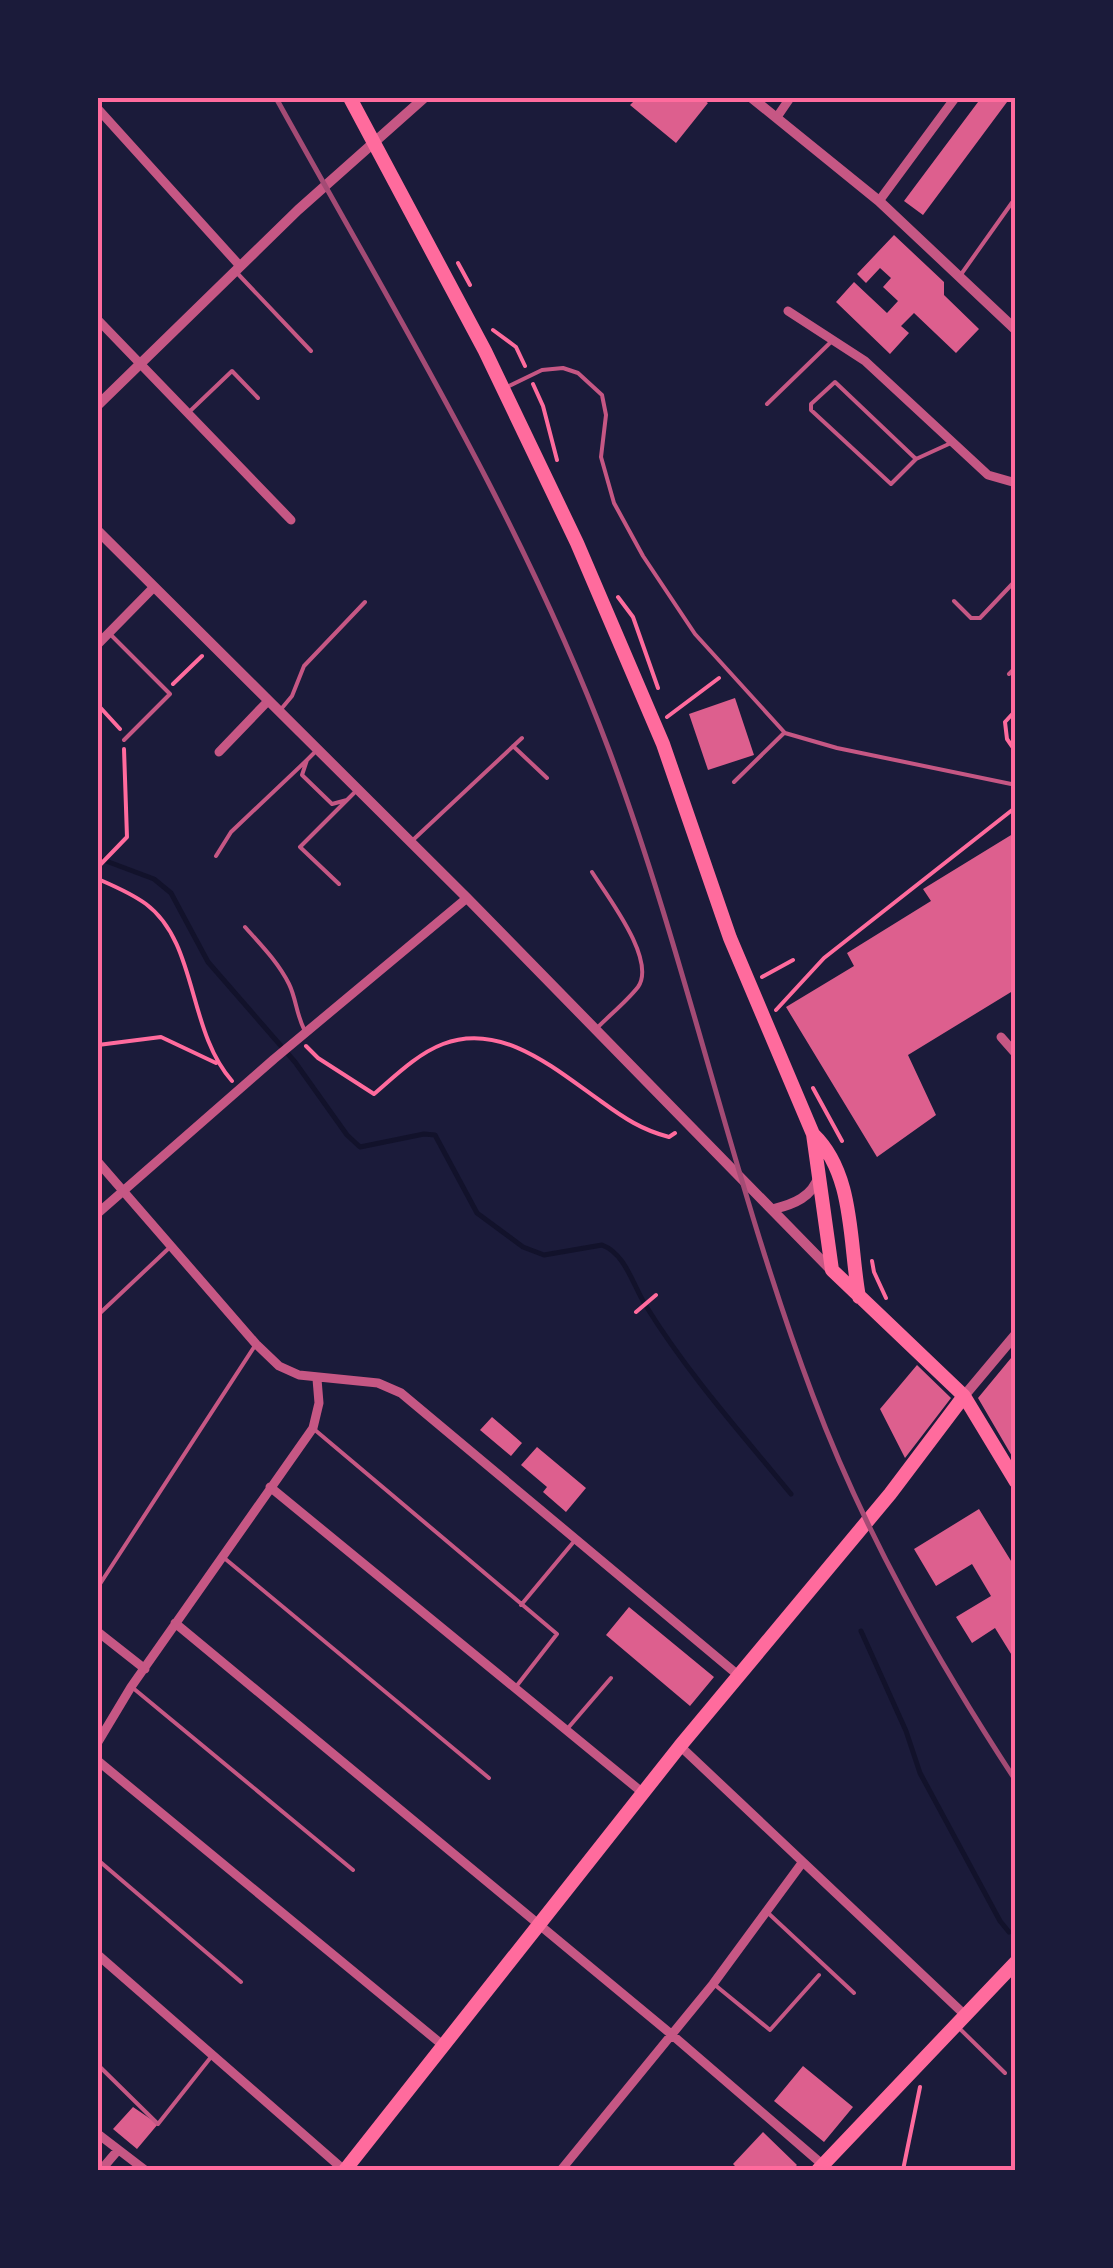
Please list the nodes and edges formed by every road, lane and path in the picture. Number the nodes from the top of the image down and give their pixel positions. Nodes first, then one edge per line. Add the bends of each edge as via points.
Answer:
1 (350, 98) edge
2 (424, 98) edge
3 (752, 98) edge
4 (790, 98) edge
5 (954, 98) edge
6 (98, 109) edge
7 (777, 118) junction
8 (1016, 197) edge
9 (879, 201) junction
10 (237, 268) junction
11 (959, 277) junction
12 (788, 311) dead end
13 (98, 320) edge
14 (1016, 330) edge
15 (833, 340) junction
16 (310, 351) dead end
17 (139, 363) junction
18 (503, 390) junction
19 (258, 398) dead end
20 (767, 404) dead end
21 (98, 405) edge
22 (188, 414) junction
23 (951, 442) junction
24 (916, 459) junction
25 (1016, 483) edge
26 (291, 520) dead end
27 (98, 531) edge
28 (1016, 580) edge
29 (154, 587) junction
30 (364, 602) dead end
31 (954, 602) dead end
32 (108, 633) junction
33 (98, 644) edge
34 (213, 646) junction
35 (1016, 667) edge
36 (729, 671) junction
37 (1009, 674) dead end
38 (166, 690) junction
39 (268, 701) junction
40 (98, 705) edge
41 (1016, 710) edge
42 (279, 711) junction
43 (667, 716) dead end
44 (785, 732) junction
45 (125, 738) junction
46 (522, 738) dead end
47 (513, 746) junction
48 (317, 750) junction
49 (219, 752) dead end
50 (1016, 752) edge
51 (307, 760) junction
52 (547, 778) dead end
53 (734, 782) dead end
54 (1016, 785) edge
55 (358, 790) junction
56 (347, 800) junction
57 (1016, 808) edge
58 (411, 842) junction
59 (216, 856) dead end
60 (98, 867) edge
61 (592, 872) dead end
62 (98, 879) edge
63 (339, 884) dead end
64 (466, 898) junction
65 (245, 927) dead end
66 (793, 960) dead end
67 (762, 977) dead end
68 (764, 1020) junction
69 (595, 1030) junction
70 (1001, 1037) dead end
71 (299, 1039) junction
72 (98, 1045) edge
73 (1016, 1054) edge
74 (216, 1063) junction
75 (239, 1089) junction
76 (685, 1123) junction
77 (813, 1134) junction
78 (98, 1162) edge
79 (820, 1175) junction
80 (123, 1191) junction
81 (772, 1207) junction
82 (98, 1214) edge
83 (172, 1246) junction
84 (832, 1270) junction
85 (656, 1296) dead end
86 (859, 1297) junction
87 (636, 1312) dead end
88 (98, 1315) edge
89 (1016, 1334) edge
90 (256, 1344) junction
91 (317, 1379) junction
92 (964, 1396) junction
93 (313, 1428) junction
94 (1016, 1482) edge
95 (270, 1488) junction
96 (576, 1539) junction
97 (223, 1557) junction
98 (98, 1587) edge
99 (521, 1605) junction
100 (175, 1623) junction
101 (98, 1632) edge
102 (144, 1669) junction
103 (738, 1675) junction
104 (610, 1678) dead end
105 (132, 1687) junction
106 (515, 1688) junction
107 (566, 1730) junction
108 (98, 1742) edge
109 (680, 1746) junction
110 (98, 1761) edge
111 (489, 1778) dead end
112 (643, 1792) junction
113 (98, 1860) edge
114 (802, 1863) junction
115 (353, 1870) dead end
116 (766, 1912) junction
117 (539, 1926) junction
118 (98, 1954) edge
119 (1016, 1962) edge
120 (819, 1975) dead end
121 (240, 1982) dead end
122 (713, 1984) junction
123 (854, 1993) dead end
124 (960, 2020) junction
125 (671, 2034) junction
126 (446, 2047) junction
127 (213, 2055) junction
128 (98, 2065) edge
129 (915, 2066) junction
130 (1005, 2073) dead end
131 (98, 2134) edge
132 (118, 2150) junction
133 (821, 2168) edge
134 (100, 2170) edge
135 (146, 2170) edge
136 (344, 2170) edge
137 (561, 2170) edge
138 (903, 2170) edge

1 - 18 main road
2 - 10 street
3 - 7 street
4 - 7 street
5 - 9 street
6 - 10 street
7 - 9 street
8 - 11 lane
9 - 11 street
10 - 16 lane
10 - 17 street
11 - 14 street
12 - 15 street
13 - 17 street
15 - 20 lane
15 - 23 street via 865,361
17 - 21 street
17 - 22 street
18 - 36 lane via 542,370 563,368 602,395 600,457 614,503 696,634
18 - 68 main road via 663,744
19 - 22 lane via 232,372
22 - 26 street
23 - 24 lane
23 - 25 street via 988,476
24 - 24 lane via 886,482 811,404 835,382
27 - 29 street
28 - 31 lane via 980,618
29 - 32 street
29 - 34 street
30 - 42 lane via 304,666
32 - 33 street
32 - 38 lane
34 - 38 path
34 - 39 street
35 - 37 lane
36 - 43 path
36 - 44 lane
38 - 45 lane via 170,694
39 - 42 street
39 - 49 street
40 - 45 path
41 - 50 path via 1004,722
42 - 48 street
44 - 53 lane
44 - 54 lane
45 - 60 path via 127,837
46 - 47 lane
47 - 52 lane
47 - 58 lane
48 - 51 lane
48 - 55 street
51 - 56 lane via 302,775 332,804
51 - 59 lane via 231,832
55 - 56 lane
55 - 58 street
56 - 63 lane via 300,847
57 - 68 path via 824,958
58 - 64 street
61 - 69 lane via 634,940 643,970 640,984
62 - 74 path via 148,905 170,933
64 - 69 street
64 - 71 street
65 - 71 lane via 291,988
66 - 67 path
68 - 77 main road
69 - 76 street
70 - 73 street
71 - 75 street
71 - 76 path via 374,1094 442,1044 486,1038 533,1055 632,1125 669,1137
72 - 74 path via 161,1037
74 - 75 path
75 - 80 street
76 - 81 street
77 - 79 main road
77 - 86 main road via 838,1170
78 - 80 street
79 - 81 street via 804,1198
79 - 84 main road
80 - 82 street
80 - 83 street
81 - 84 street
83 - 88 lane
83 - 90 street
84 - 86 main road
85 - 87 path
86 - 92 main road
89 - 92 street
90 - 91 street via 279,1366
90 - 98 lane
91 - 93 street
91 - 96 street via 378,1383 400,1393
92 - 94 main road
92 - 103 main road
93 - 95 street
93 - 99 lane
95 - 97 street
95 - 106 street
96 - 99 lane
96 - 103 street
97 - 100 street
97 - 111 lane
99 - 106 lane via 557,1634
100 - 102 street
100 - 117 street
101 - 102 street
102 - 105 street
103 - 109 main road
104 - 107 lane
105 - 108 street
105 - 115 lane
106 - 107 street
107 - 112 street
109 - 112 main road
109 - 114 street
110 - 126 street
112 - 117 main road
113 - 121 lane
114 - 116 street
114 - 124 street
116 - 122 street
116 - 123 lane
117 - 125 street
117 - 126 main road
118 - 127 street
119 - 124 main road
120 - 122 lane via 770,2030
122 - 125 street
124 - 129 main road
124 - 130 lane
125 - 133 street
125 - 137 street
126 - 136 main road
127 - 128 lane via 158,2124
127 - 136 street
129 - 133 main road
129 - 138 path via 921,2084
131 - 132 street
132 - 134 street
132 - 135 street

